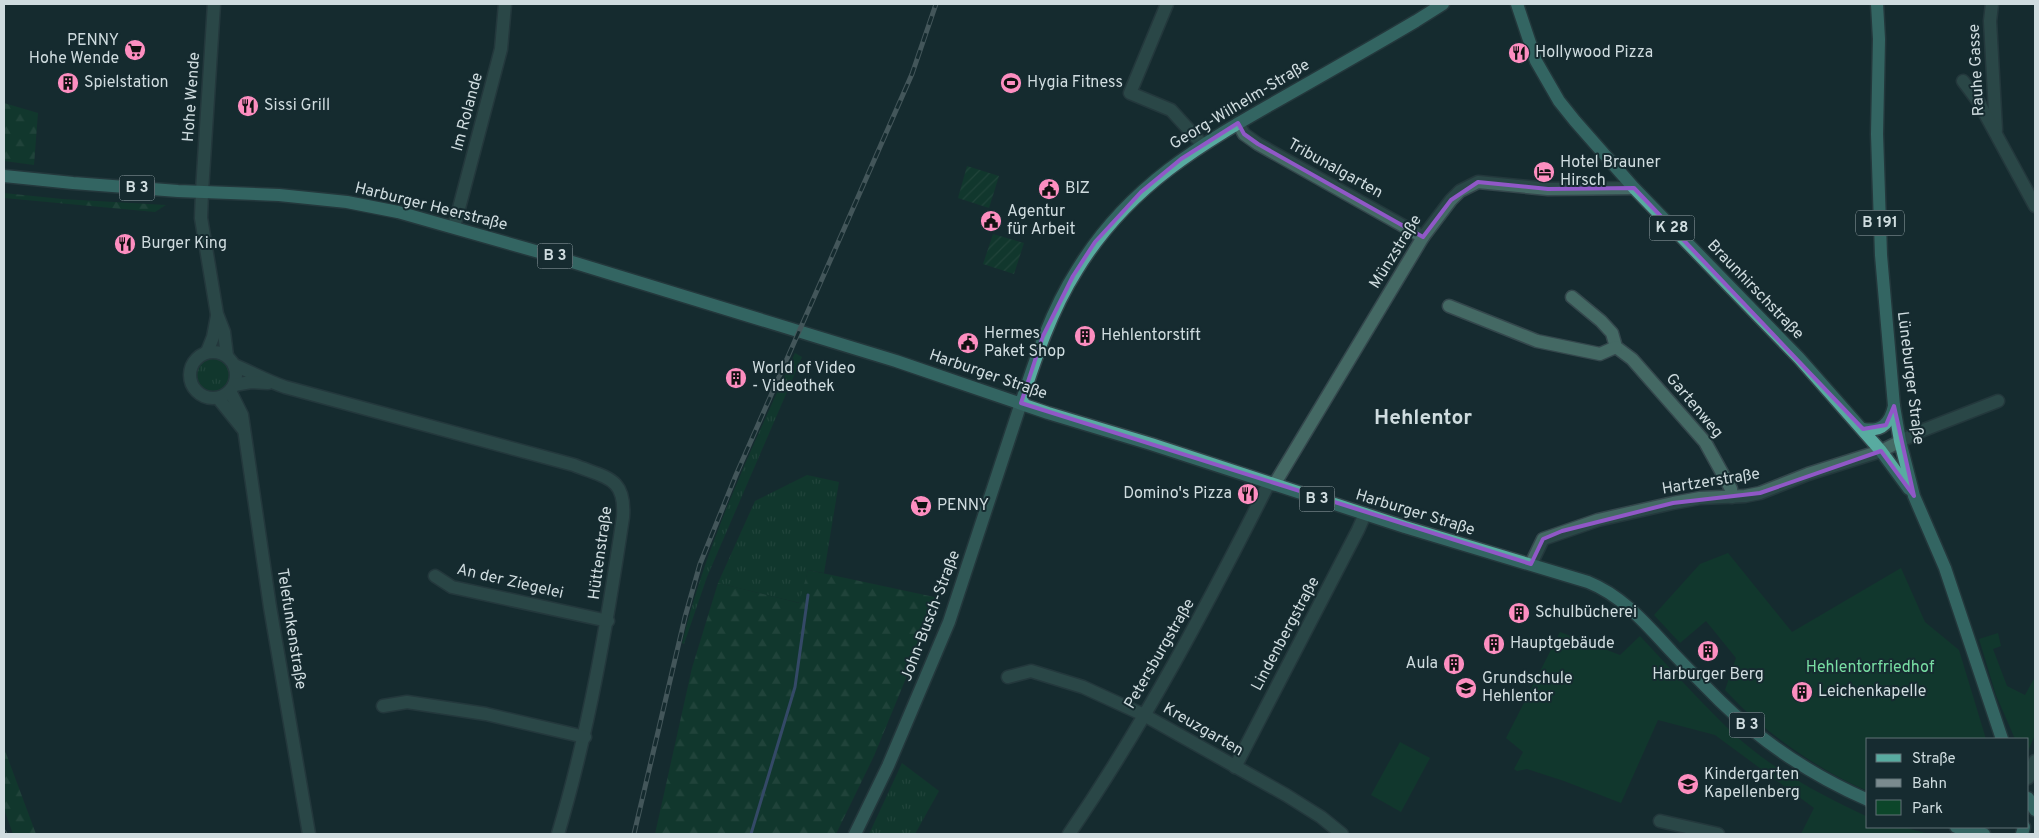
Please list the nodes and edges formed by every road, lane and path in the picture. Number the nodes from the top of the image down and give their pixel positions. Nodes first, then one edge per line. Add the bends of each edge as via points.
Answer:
1 (214, 4) edge
2 (505, 4) edge
3 (1167, 4) edge
4 (1443, 4) edge
5 (1517, 4) edge
6 (1877, 4) edge
7 (1992, 4) edge
8 (1963, 81) dead end
9 (1238, 123) junction
10 (1996, 135) junction
11 (1202, 144) junction
12 (4, 176) edge
13 (1634, 188) junction
14 (202, 192) junction
15 (2035, 206) edge
16 (454, 227) junction
17 (1423, 237) junction
18 (1572, 297) dead end
19 (1449, 306) dead end
20 (217, 314) junction
21 (808, 334) joint
22 (1616, 347) junction
23 (207, 352) junction
24 (230, 360) junction
25 (271, 383) junction
26 (232, 388) junction
27 (218, 398) junction
28 (1998, 401) dead end
29 (1022, 402) junction
30 (1894, 406) junction
31 (243, 429) junction
32 (1863, 429) junction
33 (1900, 441) junction
34 (1881, 451) junction
35 (1271, 484) junction
36 (1732, 496) junction
37 (1914, 496) junction
38 (1365, 514) junction
39 (1531, 564) junction
40 (435, 576) dead end
41 (608, 621) junction
42 (1008, 677) dead end
43 (383, 706) dead end
44 (1144, 715) junction
45 (585, 737) junction
46 (2002, 738) edge
47 (2035, 761) edge
48 (1235, 767) junction
49 (2029, 776) edge
50 (1866, 799) edge
51 (1660, 821) dead end
52 (1960, 828) edge
53 (1695, 831) edge
54 (310, 834) edge
55 (558, 834) edge
56 (855, 834) edge
57 (1069, 834) edge
58 (1342, 834) edge
59 (1718, 834) edge
60 (1984, 834) edge

1 - 14 street, Hohe Wende
2 - 16 street, Im Rolande via 501,49
3 - 11 street via 1130,93 1171,110
4 - 9 main road, Georg-Wilhelm-Straße
5 - 13 main road, Braunhirschstraße / K 28 via 1536,61 1552,89 1575,121
6 - 30 main road, Lüneburger Straße / B 191 via 1881,256
7 - 10 street, Rauhe Gasse via 1990,21
8 - 10 street, Rauhe Gasse
9 - 11 main road, Georg-Wilhelm-Straße
9 - 17 street, Tribunalgarten via 1244,134 1258,144
10 - 15 street, Rauhe Gasse
11 - 29 main road, Georg-Wilhelm-Straße via 1141,192 1095,242 1064,292 1048,327
12 - 14 main road, Harburger Heerstraße / B 3
13 - 17 street, Münzstraße via 1548,189 1478,182 1450,200
13 - 32 main road, Braunhirschstraße / K 28 via 1799,358
14 - 16 main road, Harburger Heerstraße / B 3 via 347,202
14 - 20 street, Telefunkenstraße via 201,218
16 - 21 main road, Harburger Heerstraße / B 3
17 - 35 street, Münzstraße
18 - 22 street, Gartenweg via 1601,321 1612,334
19 - 22 street via 1537,341 1600,354
20 - 23 street, Telefunkenstraße
20 - 24 street, Telefunkenstraße
21 - 29 main road, Harburger Straße / B 3
22 - 36 street, Gartenweg via 1632,359 1705,442
23 - 24 street via 214,351
23 - 27 street, Telefunkenstraße via 191,365 190,379 194,389 202,395
24 - 25 street
24 - 26 street, Telefunkenstraße via 236,378
25 - 26 street via 251,382
25 - 41 street, Hüttenstraße via 574,465 617,484 624,502
26 - 27 street
26 - 31 street, Telefunkenstraße via 242,415
27 - 31 street, Telefunkenstraße
28 - 33 street, Hartzerstraße
29 - 35 main road, Harburger Straße / B 3
29 - 56 main road, John-Busch-Straße via 949,622 888,766
30 - 32 main road via 1886,425 1878,429
30 - 33 main road, Lüneburger Straße / B 191
31 - 54 street, Telefunkenstraße
32 - 34 main road, Braunhirschstraße
33 - 34 street, Hartzerstraße
33 - 37 main road, Lüneburger Straße / B 191
34 - 36 street, Hartzerstraße via 1760,493
34 - 37 main road, Braunhirschstraße
35 - 38 main road, Harburger Straße / B 3
35 - 44 street, Petersburgstraße
36 - 39 street, Hartzerstraße via 1673,503 1562,531 1543,539
37 - 46 main road, Lüneburger Straße / B 191 via 1945,568
38 - 39 main road, Harburger Straße / B 3
38 - 48 street, Lindenbergstraße
39 - 50 main road, Harburger Straße / B 3 via 1588,582 1619,598 1722,702 1767,742 1819,776
40 - 41 street, An der Ziegelei via 452,587
41 - 45 street, Hüttenstraße
42 - 44 street, Kreuzgarten via 1031,671 1083,687
43 - 45 street via 407,702 486,714
44 - 48 street, Kreuzgarten
44 - 57 street, Petersburgstraße
45 - 55 street, Hüttenstraße
47 - 49 street
48 - 58 street, Kreuzgarten via 1286,795
51 - 53 street
52 - 60 main road
53 - 59 street

